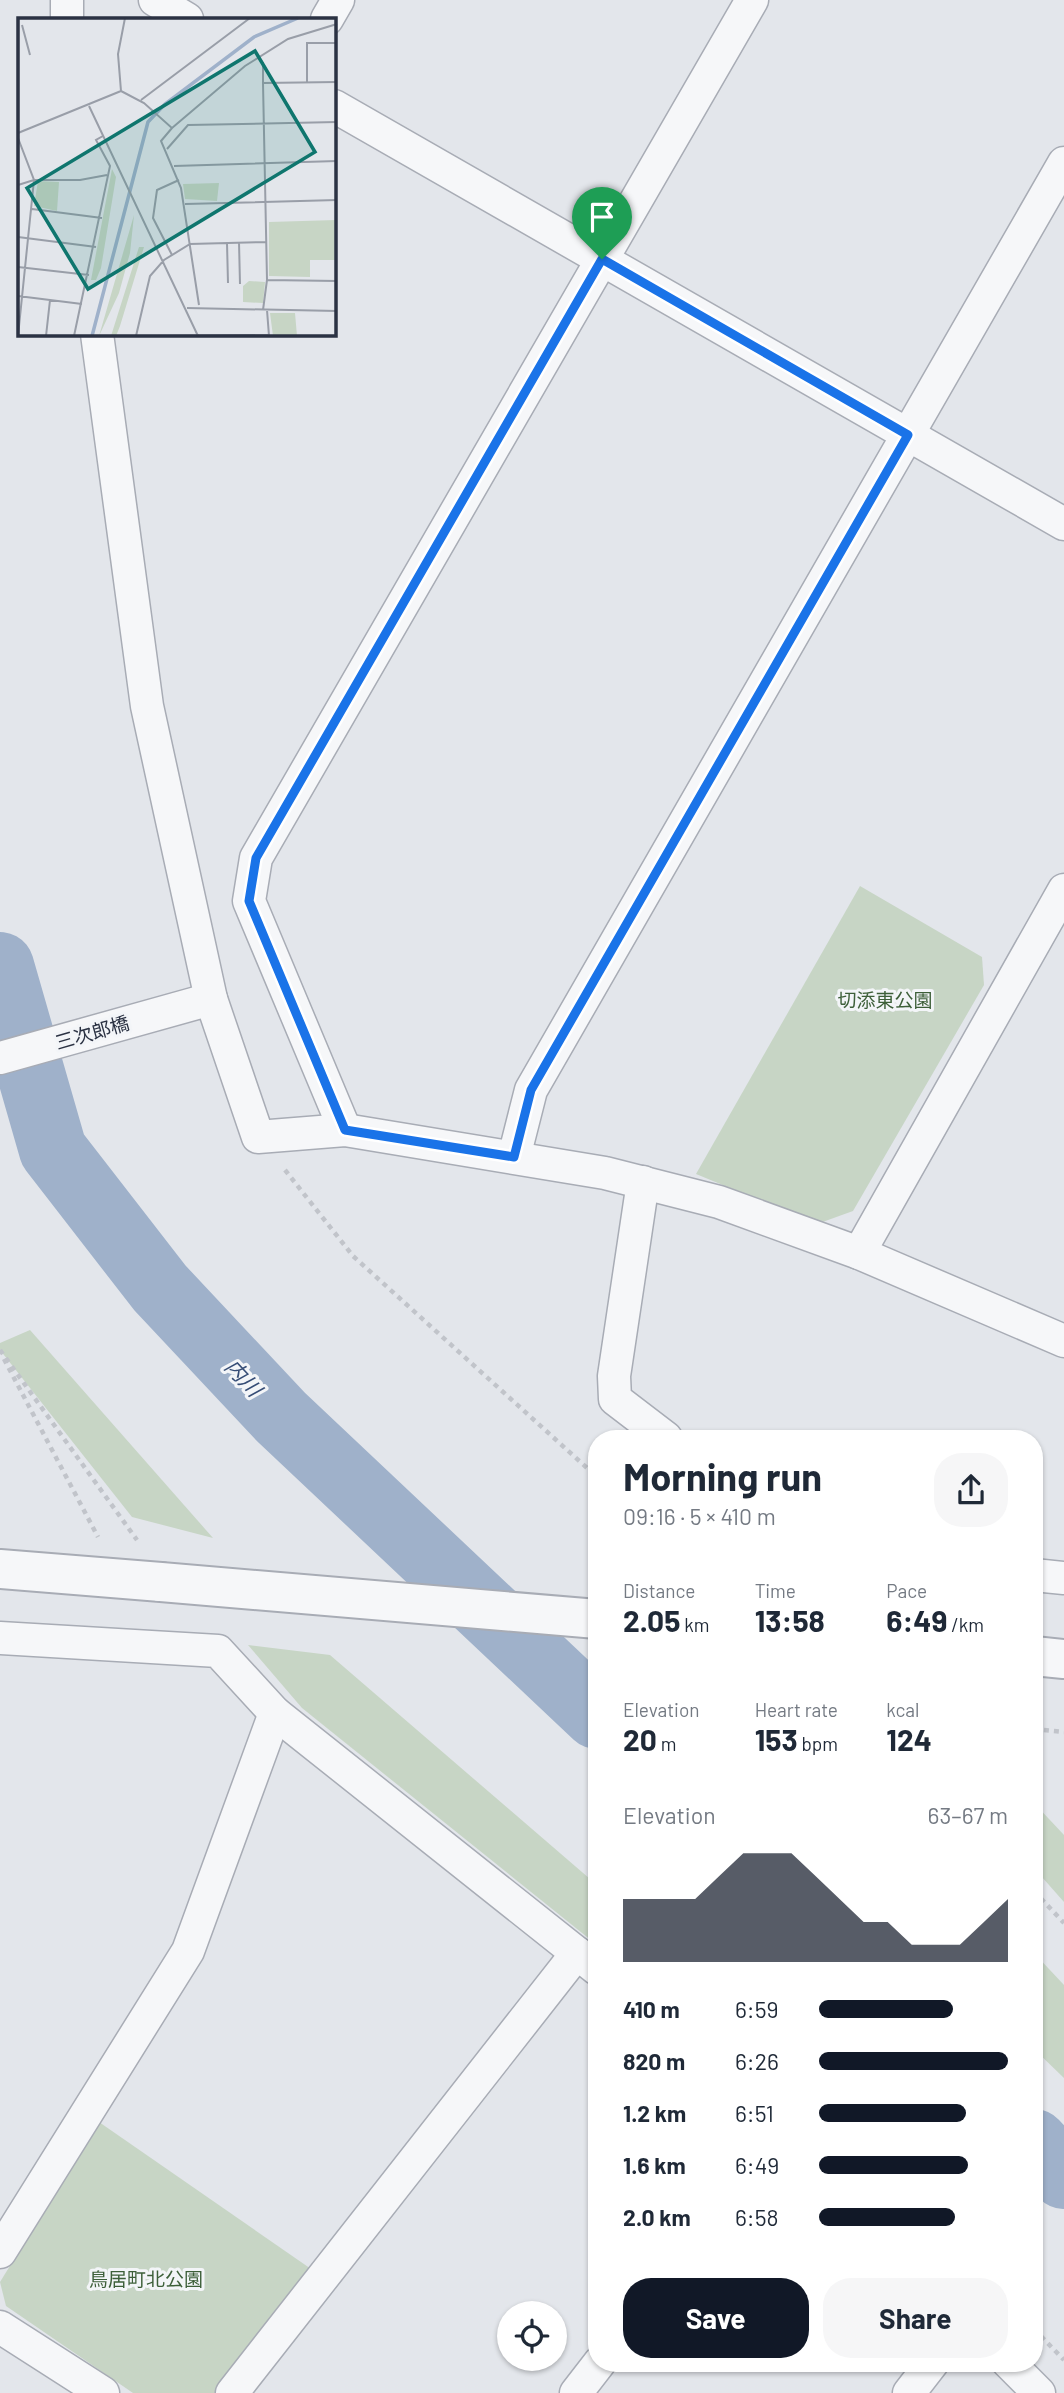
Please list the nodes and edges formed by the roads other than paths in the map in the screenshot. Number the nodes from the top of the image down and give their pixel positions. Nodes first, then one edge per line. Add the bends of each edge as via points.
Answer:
1 (67, 0) edge
2 (155, 0) edge
3 (338, 0) edge
4 (752, 0) edge
5 (67, 18) edge
6 (185, 18) edge
7 (328, 18) edge
8 (336, 107) edge
9 (1064, 163) edge
10 (602, 259) junction
11 (97, 336) edge
12 (908, 435) junction
13 (1064, 524) edge
14 (1064, 890) edge
15 (198, 1002) junction
16 (0, 1058) edge
17 (345, 1130) junction
18 (514, 1157) junction
19 (643, 1182) junction
20 (859, 1253) junction
21 (1064, 1340) edge
22 (656, 1430) edge
23 (0, 1569) edge
24 (1043, 1576) edge
25 (1064, 1578) edge
26 (588, 1618) edge
27 (0, 1638) edge
28 (1043, 1657) edge
29 (1064, 1659) edge
30 (275, 1713) junction
31 (587, 1961) edge
32 (0, 2252) edge
33 (0, 2327) edge
34 (592, 2372) edge
35 (925, 2372) edge
36 (1018, 2372) edge
37 (103, 2393) edge
38 (232, 2393) edge
39 (576, 2393) edge
40 (909, 2393) edge
41 (1039, 2393) edge

1 - 5 street
2 - 6 street
3 - 7 street
4 - 10 street
8 - 10 street
9 - 12 street
10 - 12 street
10 - 17 street via 256,858 249,901
11 - 15 street via 146,706
12 - 13 street
12 - 18 street via 531,1090
14 - 20 street
15 - 16 street, 三次郎橋
15 - 17 street via 258,1137
17 - 18 street
18 - 19 street
19 - 20 street via 719,1202
19 - 22 street via 614,1376 615,1399
20 - 21 street
23 - 26 street, bridge via 120,1579 153,1567
24 - 25 street
27 - 30 street via 218,1651
28 - 29 street
30 - 31 street
30 - 32 street via 188,1951
31 - 38 street
33 - 37 street
34 - 39 street
35 - 40 street
36 - 41 street

